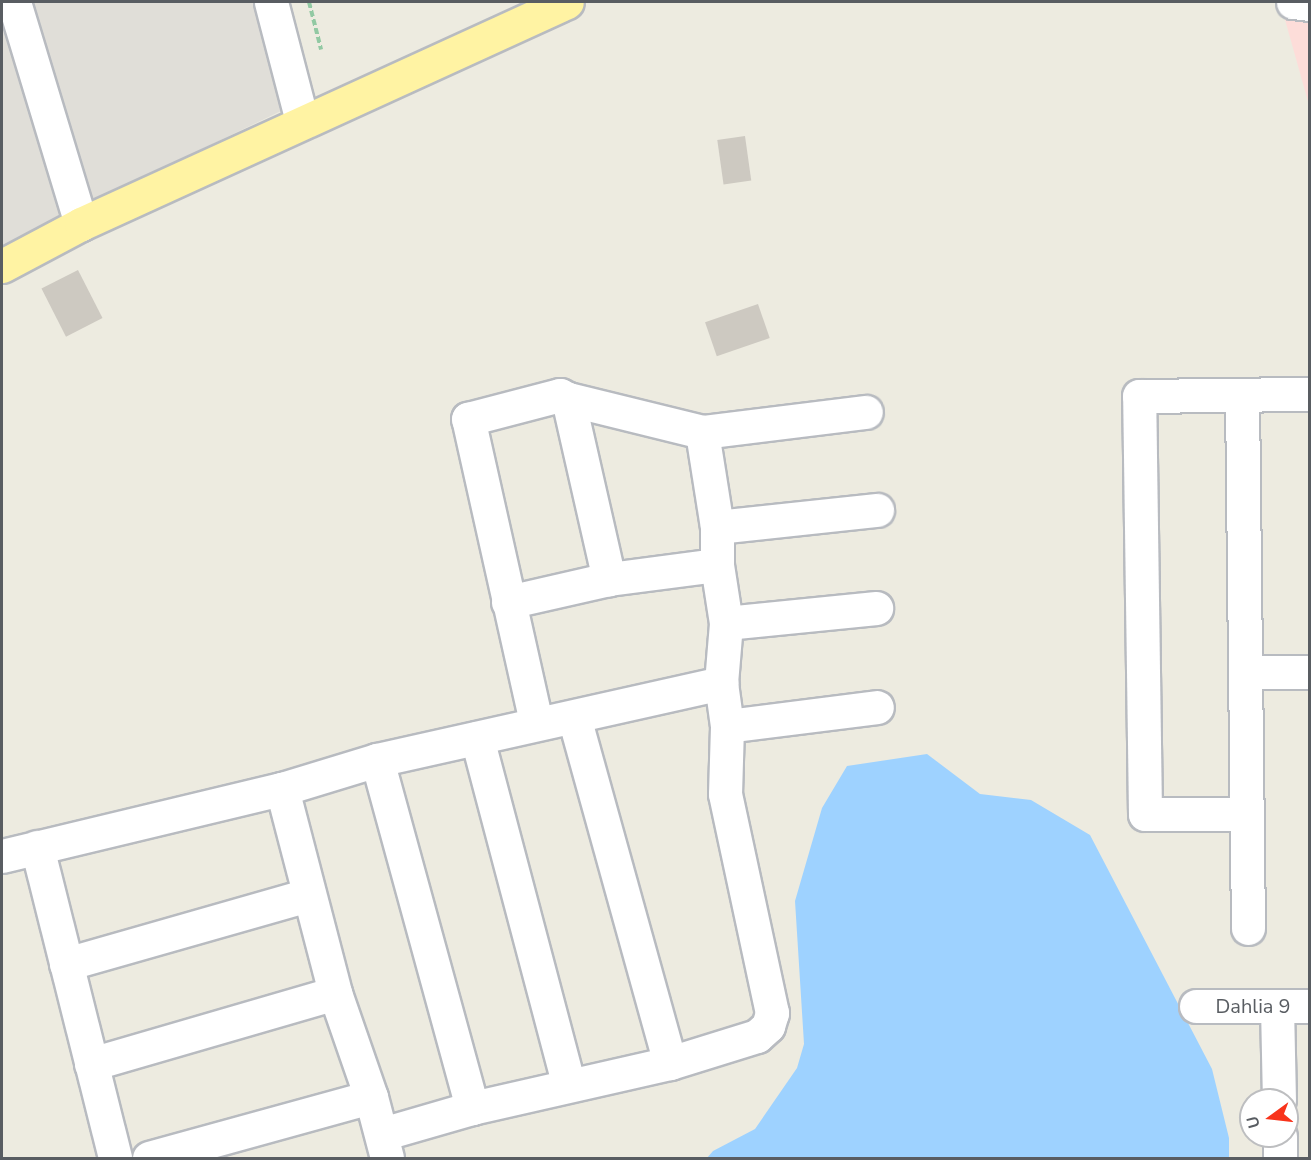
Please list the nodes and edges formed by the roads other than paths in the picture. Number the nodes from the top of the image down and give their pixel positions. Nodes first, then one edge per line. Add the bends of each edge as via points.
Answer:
1 (14, 2) edge
2 (271, 2) edge
3 (567, 2) edge
4 (1293, 2) edge
5 (1310, 4) edge
6 (302, 121) junction
7 (81, 224) junction
8 (2, 266) edge
9 (1310, 394) edge
10 (1242, 395) junction
11 (568, 399) junction
12 (866, 412) dead end
13 (702, 432) junction
14 (877, 510) dead end
15 (717, 527) junction
16 (717, 565) junction
17 (609, 579) junction
18 (508, 602) junction
19 (876, 608) dead end
20 (726, 623) junction
21 (1245, 672) junction
22 (1310, 672) edge
23 (721, 682) junction
24 (877, 707) dead end
25 (574, 717) junction
26 (536, 722) junction
27 (727, 726) junction
28 (477, 738) junction
29 (377, 760) junction
30 (282, 789) junction
31 (1247, 814) junction
32 (37, 847) junction
33 (2, 856) edge
34 (308, 895) junction
35 (1248, 928) dead end
36 (66, 964) junction
37 (335, 993) junction
38 (1196, 1006) dead end
39 (1277, 1006) junction
40 (1310, 1006) edge
41 (670, 1063) junction
42 (91, 1064) junction
43 (569, 1085) junction
44 (1279, 1088) edge
45 (371, 1097) junction
46 (472, 1108) junction
47 (384, 1146) edge
48 (115, 1158) edge
49 (149, 1158) edge

1 - 7 street
2 - 6 street
3 - 6 main road
4 - 5 street
6 - 7 main road
7 - 8 main road
9 - 10 street
10 - 21 street
10 - 31 street via 1139,396 1145,814
11 - 13 street
11 - 17 street
11 - 18 street via 560,395 468,419
12 - 13 street
13 - 15 street
14 - 15 street
15 - 16 street
16 - 17 street
16 - 20 street
17 - 18 street
18 - 26 street
19 - 20 street
20 - 23 street
21 - 22 street
21 - 31 street
23 - 25 street
23 - 27 street
24 - 27 street
25 - 26 street
25 - 41 street
26 - 28 street
27 - 41 street via 725,794 772,1013 768,1026 757,1036
28 - 29 street
28 - 43 street
29 - 30 street
29 - 46 street
30 - 32 street
30 - 34 street
31 - 35 street
32 - 33 street
32 - 36 street
34 - 36 street
34 - 37 street
36 - 42 street
37 - 42 street
37 - 45 street
38 - 39 street, Dahlia 9
39 - 40 street, Dahlia 9
39 - 44 street
41 - 43 street
42 - 48 street
43 - 46 street
45 - 47 street
45 - 49 street
46 - 47 street

